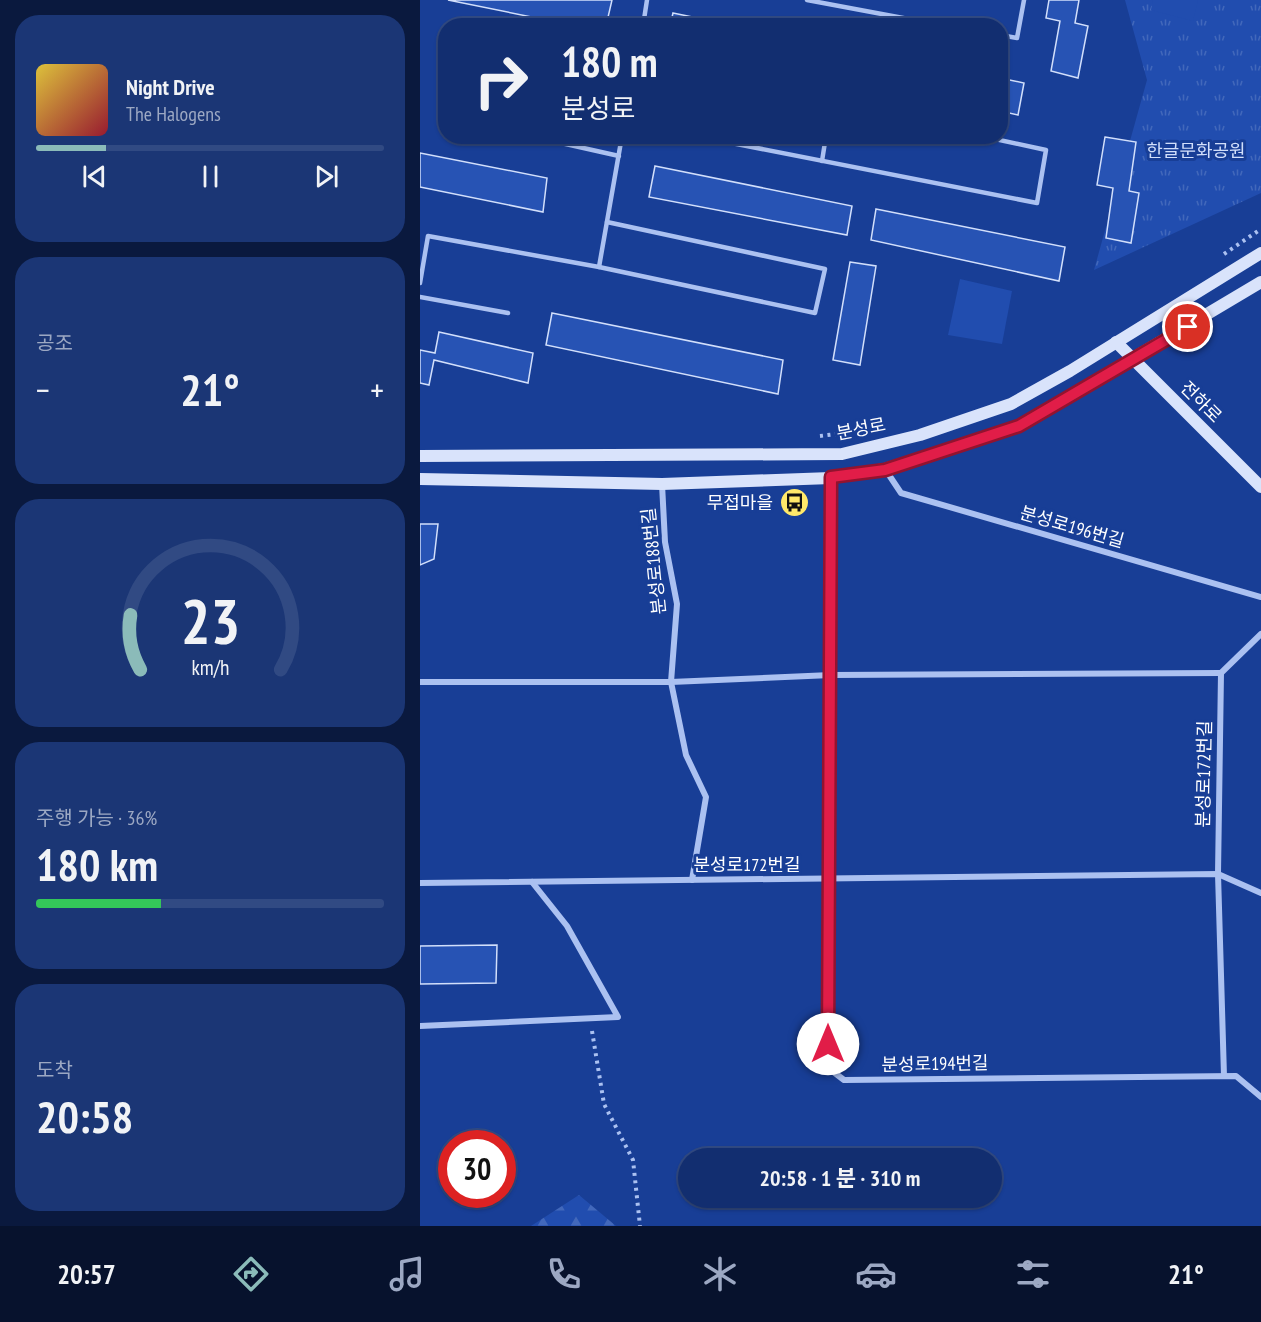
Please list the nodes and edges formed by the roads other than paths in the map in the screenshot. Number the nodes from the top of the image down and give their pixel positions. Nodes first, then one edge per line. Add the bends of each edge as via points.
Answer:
1 (647, 0) edge
2 (807, 0) edge
3 (852, 0) edge
4 (1024, 0) edge
5 (851, 8) junction
6 (644, 18) edge
7 (904, 18) edge
8 (1008, 36) edge
9 (1008, 142) edge
10 (566, 144) edge
11 (621, 144) edge
12 (738, 144) edge
13 (825, 144) edge
14 (619, 156) junction
15 (822, 160) junction
16 (607, 222) junction
17 (1261, 253) edge
18 (599, 267) junction
19 (1261, 282) edge
20 (420, 283) edge
21 (420, 297) edge
22 (508, 313) dead end
23 (1116, 342) junction
24 (1133, 360) junction
25 (420, 456) edge
26 (885, 470) junction
27 (831, 477) junction
28 (420, 479) edge
29 (662, 484) junction
30 (1261, 487) edge
31 (1261, 597) edge
32 (1261, 634) edge
33 (1221, 673) junction
34 (831, 675) junction
35 (420, 682) edge
36 (671, 682) junction
37 (1218, 874) junction
38 (692, 880) junction
39 (828, 880) junction
40 (532, 882) junction
41 (420, 883) edge
42 (1261, 892) edge
43 (420, 1026) edge
44 (1224, 1076) junction
45 (1261, 1097) edge

1 - 6 lane
2 - 5 lane
3 - 5 lane
4 - 8 lane via 1017,38
5 - 7 lane
9 - 15 lane via 1046,150 1037,203
10 - 14 lane
11 - 14 lane
12 - 15 lane
13 - 15 lane
14 - 16 lane
16 - 18 lane
16 - 18 lane via 825,269 815,313
17 - 23 main road, 분성로
18 - 20 lane via 428,236
19 - 24 main road
21 - 22 lane
23 - 24 main road, 전하로
23 - 25 main road, 분성로 via 1011,404 920,435 842,454
24 - 26 main road via 1019,426
24 - 30 main road, 전하로
26 - 27 main road
26 - 31 street, 분성로196번길 via 901,493
27 - 29 main road
27 - 34 street, 분성로194번길
28 - 29 main road
29 - 36 street, 분성로188번길 via 665,542 677,604
32 - 33 street
33 - 34 street
33 - 37 street, 분성로172번길
34 - 36 street
34 - 39 street, 분성로194번길
35 - 36 street
36 - 38 street, 분성로188번길 via 686,755 706,797
37 - 39 street, 분성로172번길
37 - 42 street, 분성로172번길
37 - 44 street
38 - 39 street, 분성로172번길
38 - 40 street, 분성로172번길
39 - 44 street, 분성로194번길 via 827,1067 844,1080
40 - 41 street, 분성로172번길
40 - 43 street via 567,926 618,1017
44 - 45 street, 분성로194번길 via 1236,1076

